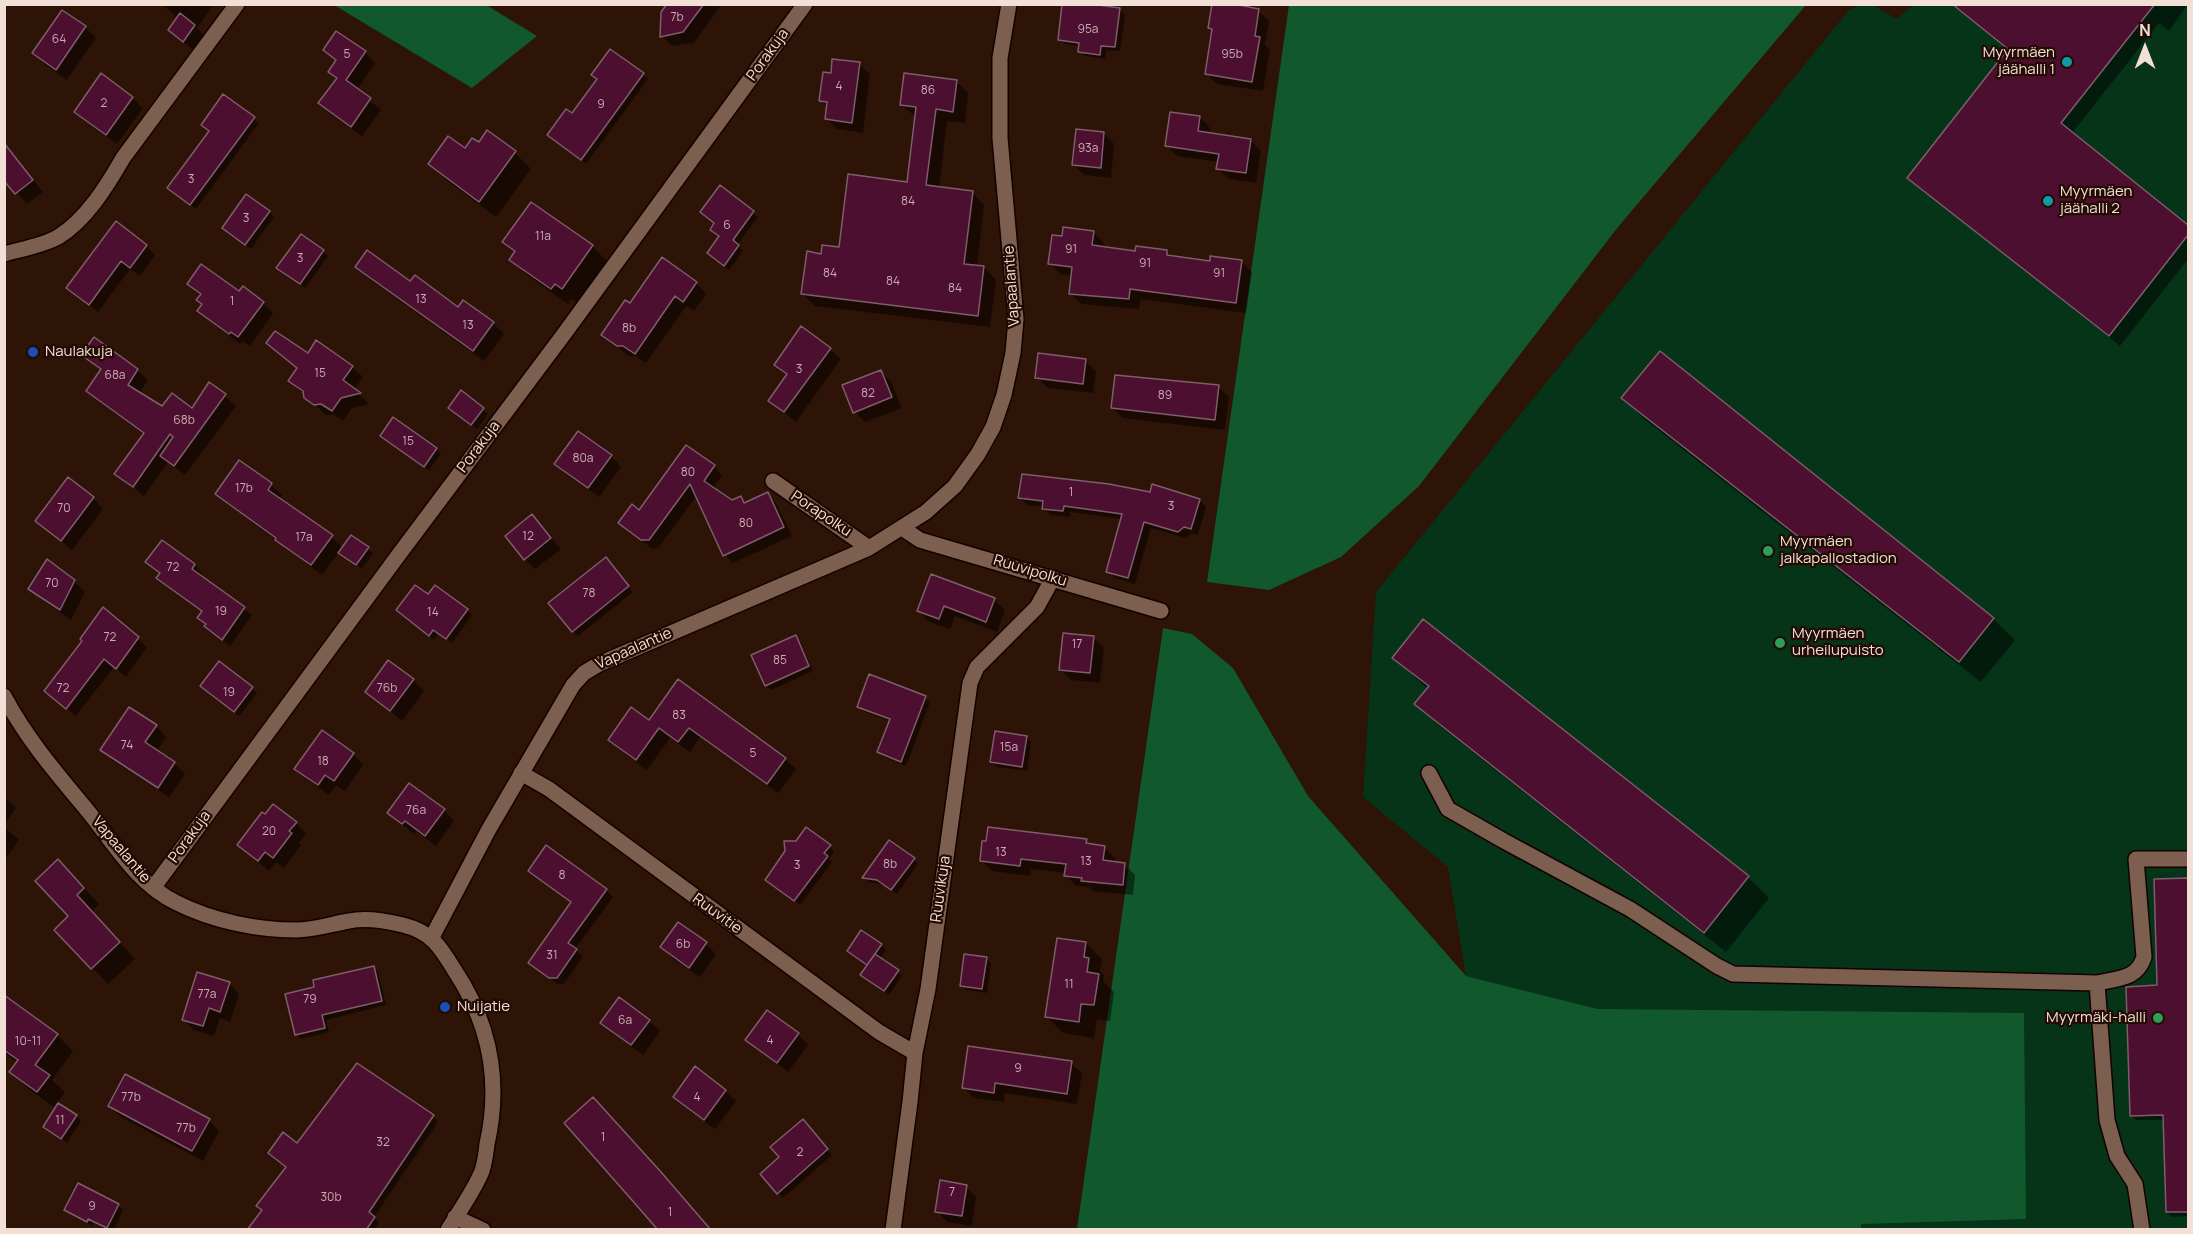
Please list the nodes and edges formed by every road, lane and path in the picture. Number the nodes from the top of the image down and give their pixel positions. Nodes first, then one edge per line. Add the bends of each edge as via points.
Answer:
1 (237, 4) edge
2 (805, 4) edge
3 (1009, 4) edge
4 (4, 254) edge
5 (773, 481) dead end
6 (902, 528) junction
7 (869, 548) junction
8 (1053, 578) junction
9 (1161, 611) dead end
10 (4, 696) edge
11 (521, 773) junction
12 (1429, 773) dead end
13 (2188, 859) edge
14 (153, 888) junction
15 (432, 937) junction
16 (2097, 983) junction
17 (915, 1053) junction
18 (452, 1223) edge
19 (483, 1230) edge
20 (893, 1230) edge
21 (2142, 1230) edge

1 - 4 street via 90,207 58,236
2 - 14 street, Porakuja
3 - 6 street, Vapaalantie via 1000,58 1000,138 1016,319 1005,395 993,427 955,486
5 - 7 street, Porapolku
6 - 7 street, Vapaalantie
6 - 8 street, Ruuvipolku via 920,540
7 - 11 street, Vapaalantie via 584,673
8 - 9 street, Ruuvipolku
8 - 17 street, Ruuvikuja via 1037,608 977,667 970,683 928,989
10 - 14 street, Vapaalantie via 63,784
11 - 15 street, Vapaalantie
11 - 17 street, Ruuvitie via 549,789 879,1032
12 - 16 street via 1448,809 1630,909 1733,974
13 - 16 street via 2136,859 2144,957 2132,975
14 - 15 street, Vapaalantie via 176,903 234,922 296,930 351,920 378,920 405,925
15 - 18 street via 471,1000 491,1057 494,1080 482,1171
16 - 21 street via 2107,1120 2117,1156 2135,1184
17 - 20 street, Ruuvikuja
18 - 19 street

